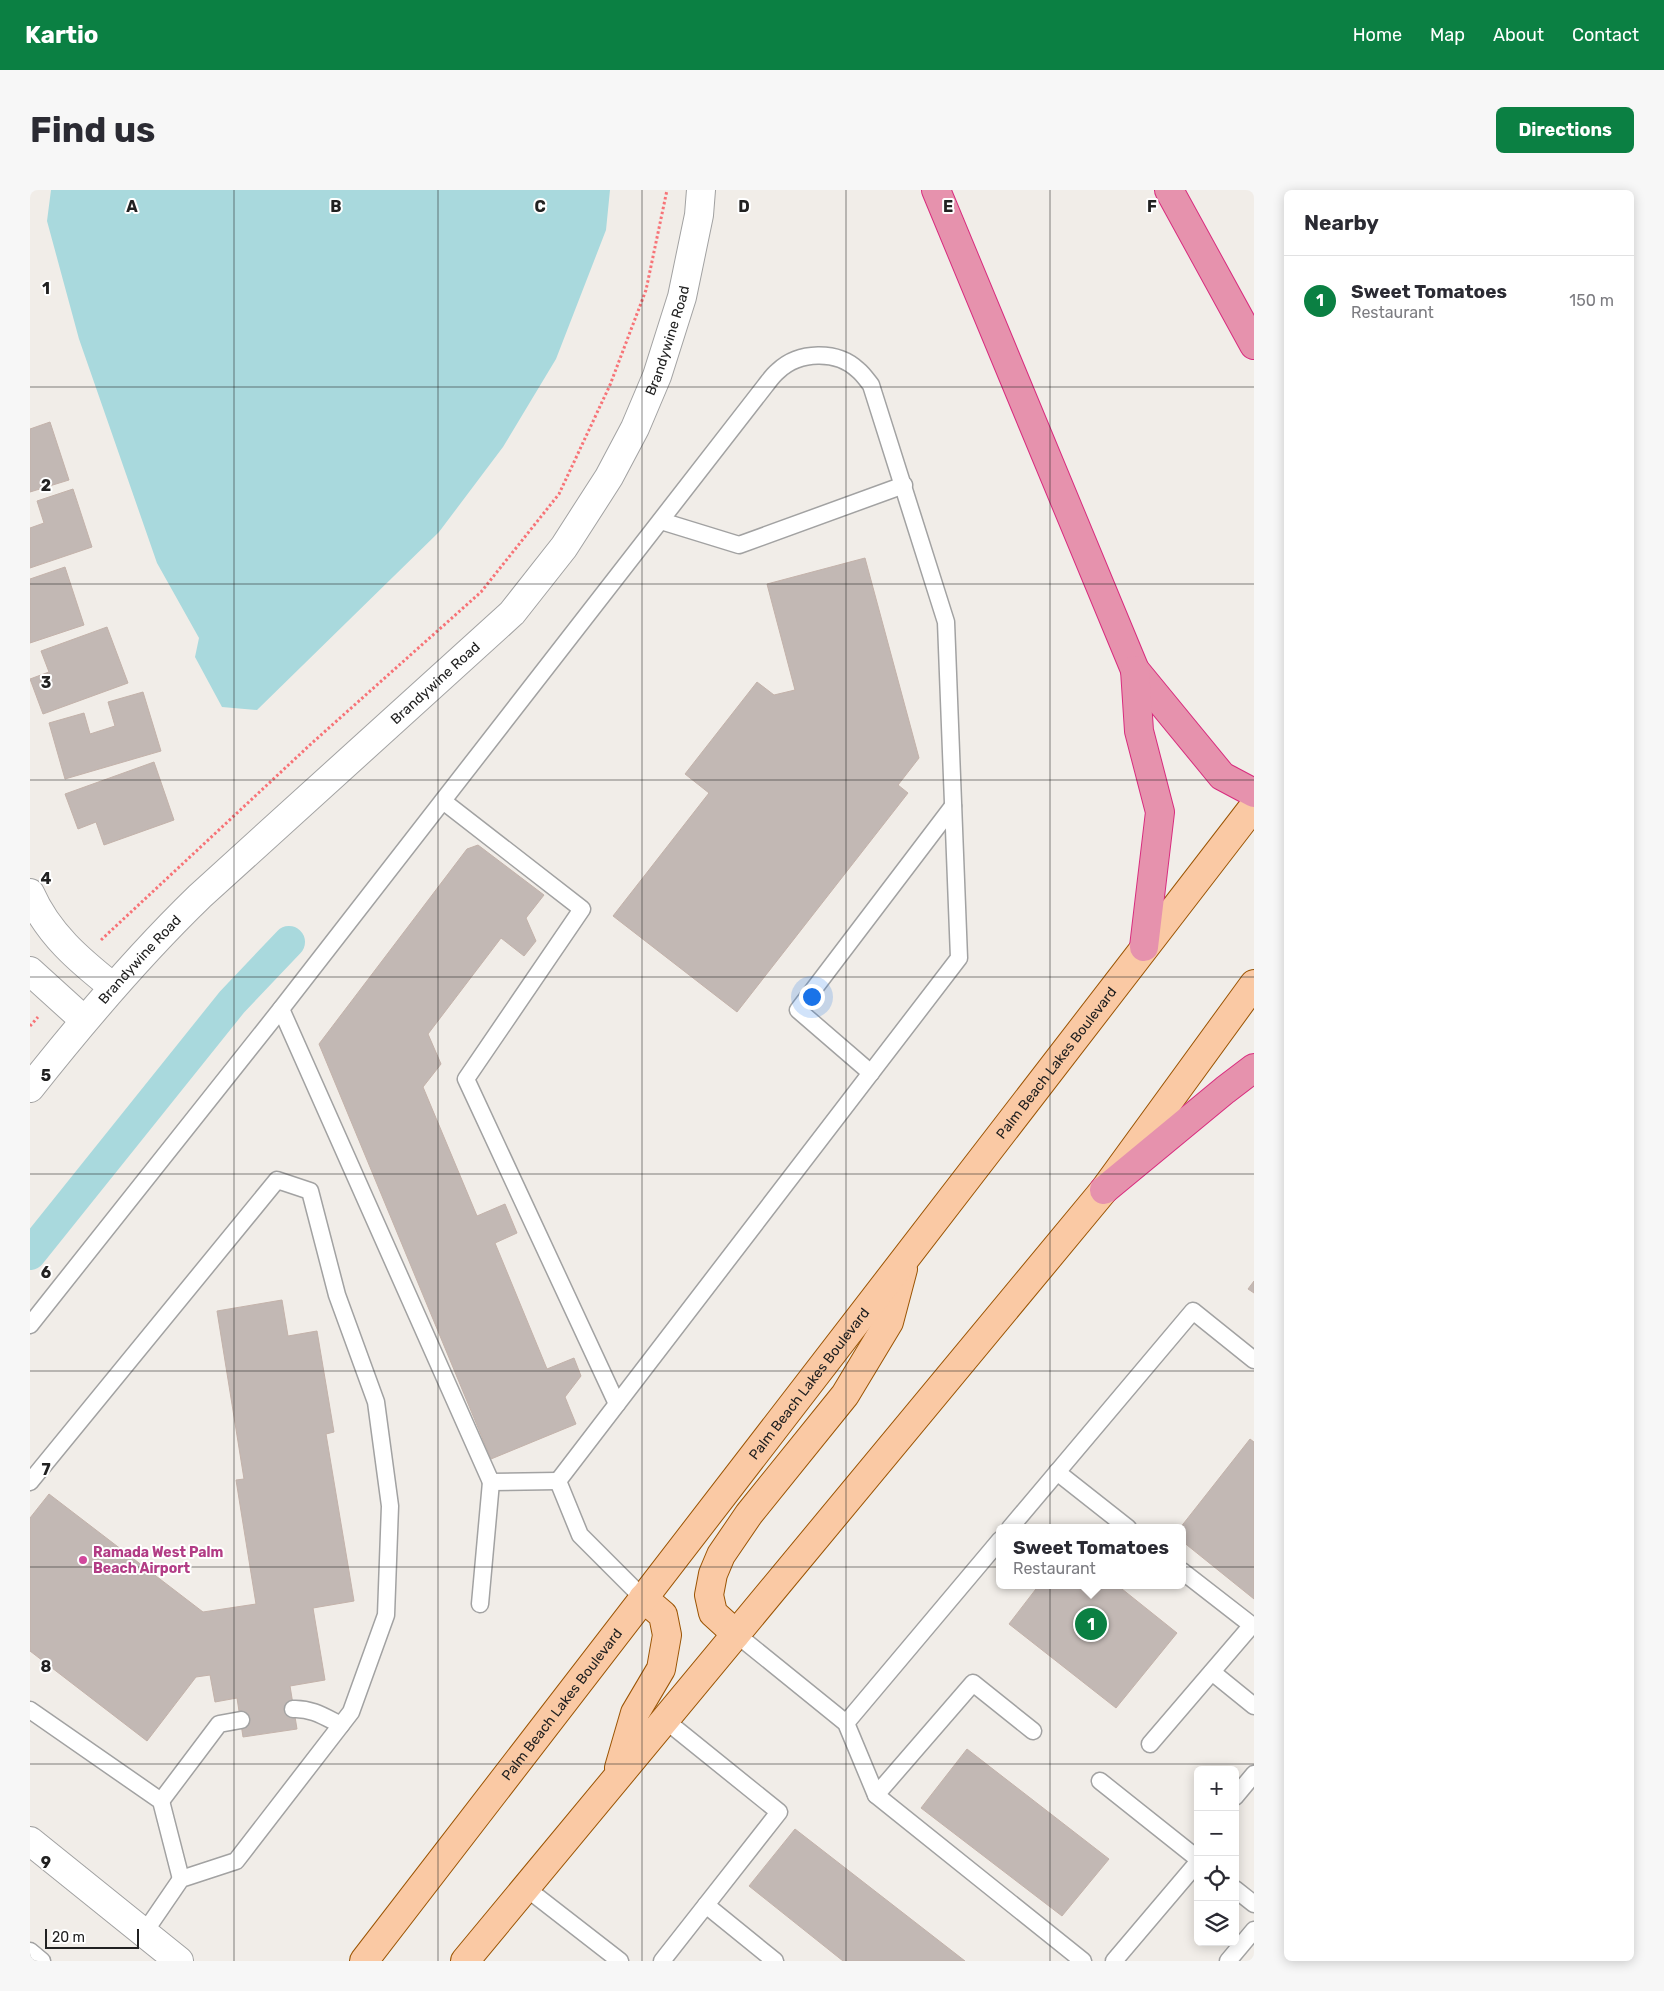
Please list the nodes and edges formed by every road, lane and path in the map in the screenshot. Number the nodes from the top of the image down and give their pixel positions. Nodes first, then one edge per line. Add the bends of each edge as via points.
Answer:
1 (667, 190) edge
2 (701, 190) edge
3 (936, 190) edge
4 (1169, 190) edge
5 (1254, 345) edge
6 (904, 485) junction
7 (661, 521) junction
8 (1134, 670) junction
9 (1254, 793) edge
10 (443, 801) junction
11 (953, 806) junction
12 (1254, 806) edge
13 (30, 893) edge
14 (103, 938) dead end
15 (1144, 947) junction
16 (30, 971) edge
17 (1254, 984) edge
18 (113, 987) junction
19 (281, 1009) junction
20 (84, 1020) junction
21 (1254, 1068) edge
22 (871, 1073) junction
23 (30, 1088) edge
24 (1104, 1190) junction
25 (906, 1256) junction
26 (30, 1325) edge
27 (1254, 1360) edge
28 (617, 1404) junction
29 (1057, 1472) junction
30 (558, 1481) junction
31 (30, 1482) edge
32 (491, 1482) junction
33 (1013, 1524) edge
34 (1123, 1524) edge
35 (996, 1545) edge
36 (1186, 1573) edge
37 (643, 1598) junction
38 (480, 1604) dead end
39 (1253, 1626) edge
40 (736, 1634) junction
41 (1212, 1672) junction
42 (1254, 1706) edge
43 (293, 1709) dead end
44 (30, 1710) edge
45 (241, 1720) dead end
46 (665, 1720) junction
47 (846, 1723) junction
48 (341, 1725) junction
49 (1033, 1731) dead end
50 (1150, 1744) dead end
51 (1254, 1774) edge
52 (614, 1781) junction
53 (1100, 1781) dead end
54 (1239, 1793) edge
55 (876, 1795) junction
56 (162, 1801) junction
57 (30, 1841) edge
58 (1194, 1857) edge
59 (1194, 1865) edge
60 (181, 1879) junction
61 (526, 1888) junction
62 (1239, 1892) edge
63 (1254, 1904) edge
64 (706, 1905) junction
65 (1254, 1930) edge
66 (144, 1933) junction
67 (30, 1951) edge
68 (42, 1961) edge
69 (179, 1961) edge
70 (364, 1961) edge
71 (466, 1961) edge
72 (620, 1961) edge
73 (662, 1961) edge
74 (775, 1961) edge
75 (1083, 1961) edge
76 (1114, 1961) edge
77 (1228, 1961) edge

1 - 14 path via 646,290 610,385 559,494 481,592
2 - 18 street, Brandywine Road via 682,297 657,376 609,477 564,548 512,613 200,896 158,936
3 - 8 highway
4 - 5 highway
6 - 7 lane via 739,545
6 - 7 lane via 872,385 858,369 839,358 818,355 798,359 779,370
6 - 11 lane via 946,622
7 - 10 lane
8 - 9 highway via 1222,776
8 - 15 highway via 1139,730 1160,812
10 - 19 lane
10 - 28 lane via 582,909 466,1079
11 - 22 lane via 960,958
11 - 22 lane via 798,1010
12 - 15 main road, Palm Beach Lakes Boulevard
13 - 18 street via 52,933 82,963
15 - 25 main road, Palm Beach Lakes Boulevard
16 - 20 street
17 - 24 main road
18 - 20 street, Brandywine Road
19 - 26 lane
19 - 32 lane
20 - 23 street, Brandywine Road
21 - 24 highway
22 - 28 lane
24 - 40 main road
25 - 37 main road, Palm Beach Lakes Boulevard
25 - 40 main road via 889,1322 845,1395 749,1514 721,1555 709,1595 713,1613
27 - 29 lane via 1193,1311
28 - 30 lane
29 - 33 lane
29 - 34 lane
30 - 32 lane
30 - 37 lane via 580,1535
31 - 48 lane via 277,1180 310,1191 338,1295 376,1402 390,1506 386,1616 351,1712
32 - 38 lane
35 - 47 lane
36 - 39 lane
37 - 52 main road via 663,1615 667,1635 661,1669 636,1714
37 - 70 main road, Palm Beach Lakes Boulevard
39 - 41 lane
40 - 46 main road
40 - 47 lane
41 - 42 lane
41 - 50 lane
43 - 48 lane via 313,1711
44 - 56 lane
45 - 56 lane via 219,1724
46 - 52 main road
46 - 64 lane via 779,1812
47 - 55 lane
48 - 60 lane via 236,1861
49 - 55 lane via 972,1683
51 - 54 lane
52 - 61 main road
53 - 58 lane
55 - 75 lane
56 - 60 lane
57 - 66 street
59 - 76 lane
60 - 66 lane
61 - 71 main road
61 - 72 lane
62 - 63 lane
64 - 73 lane
64 - 74 lane
65 - 77 lane
66 - 69 street
67 - 68 lane

